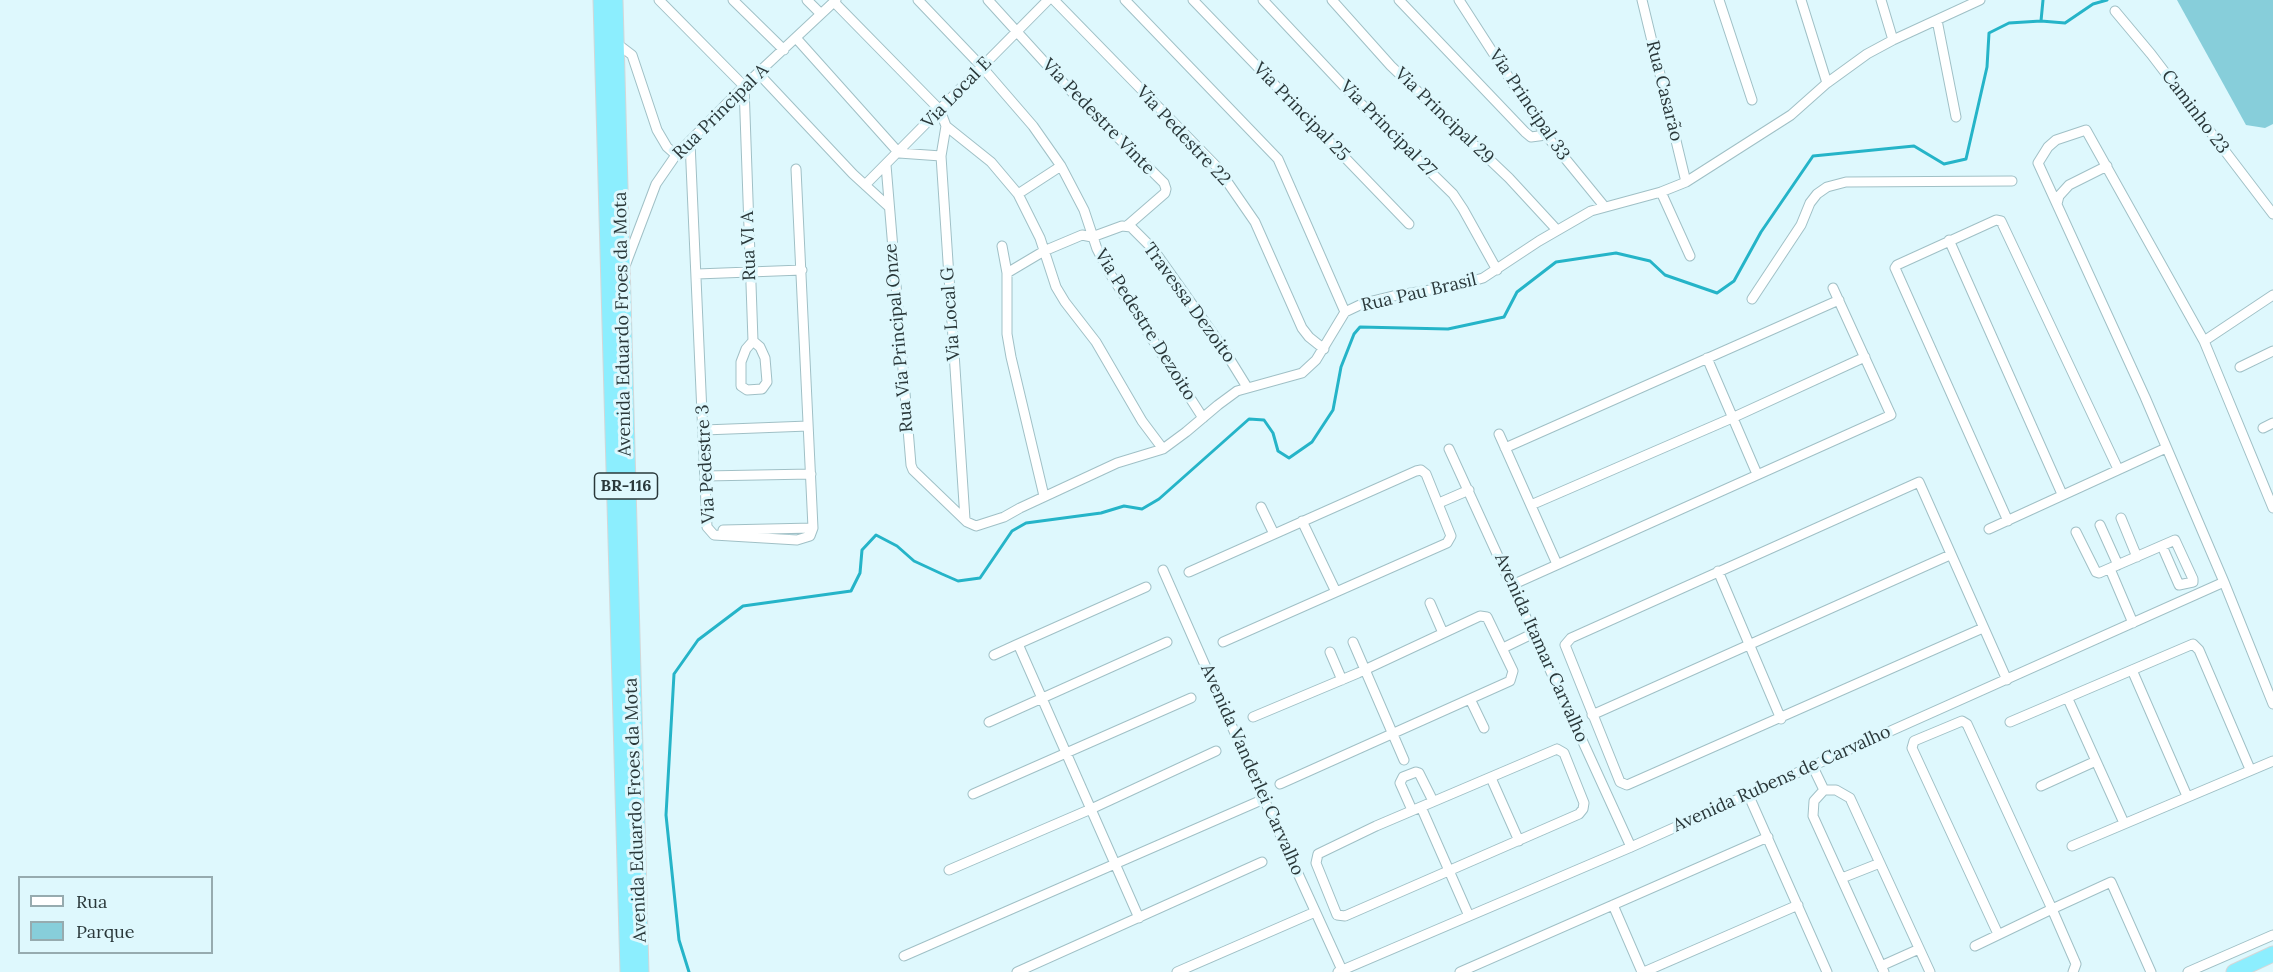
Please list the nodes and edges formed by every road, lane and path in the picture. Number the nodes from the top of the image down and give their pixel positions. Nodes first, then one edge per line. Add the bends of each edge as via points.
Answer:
1 (601, 0) edge
2 (615, 0) edge
3 (659, 0) edge
4 (734, 0) edge
5 (807, 0) edge
6 (918, 0) edge
7 (987, 0) edge
8 (1048, 0) edge
9 (1054, 0) edge
10 (1125, 0) edge
11 (1193, 0) edge
12 (1263, 0) edge
13 (1332, 0) edge
14 (1399, 0) edge
15 (1458, 0) edge
16 (1719, 0) edge
17 (1801, 0) edge
18 (1881, 0) edge
19 (1980, 0) edge
20 (835, 1) edge
21 (1646, 2) edge
22 (1965, 3) edge
23 (2115, 11) dead end
24 (821, 14) junction
25 (1937, 20) junction
26 (1017, 32) junction
27 (796, 39) junction
28 (1893, 40) junction
29 (615, 42) junction
30 (784, 50) junction
31 (982, 67) junction
32 (759, 74) junction
33 (1827, 83) junction
34 (744, 86) junction
35 (1752, 100) dead end
36 (940, 110) junction
37 (1956, 117) dead end
38 (946, 126) junction
39 (1546, 135) junction
40 (690, 142) junction
41 (899, 153) junction
42 (676, 155) junction
43 (941, 156) junction
44 (886, 165) junction
45 (1061, 166) junction
46 (2107, 166) junction
47 (796, 169) dead end
48 (2012, 181) dead end
49 (1686, 182) junction
50 (865, 185) junction
51 (1660, 192) junction
52 (1018, 194) junction
53 (2057, 204) junction
54 (888, 206) junction
55 (1604, 207) junction
56 (2273, 214) edge
57 (1408, 224) dead end
58 (1127, 226) junction
59 (1557, 230) junction
60 (1092, 237) junction
61 (1949, 240) junction
62 (1002, 246) dead end
63 (1044, 251) junction
64 (1690, 256) dead end
65 (802, 270) junction
66 (1497, 270) junction
67 (750, 271) junction
68 (1007, 273) junction
69 (697, 274) junction
70 (621, 277) junction
71 (1833, 288) dead end
72 (2273, 294) edge
73 (1752, 299) dead end
74 (1839, 300) junction
75 (1345, 312) junction
76 (753, 340) junction
77 (2204, 341) junction
78 (1324, 349) junction
79 (2273, 351) edge
80 (1865, 357) junction
81 (1707, 358) junction
82 (2240, 367) dead end
83 (1247, 387) junction
84 (1203, 418) junction
85 (1732, 418) junction
86 (2273, 423) edge
87 (808, 426) junction
88 (2263, 428) dead end
89 (704, 430) junction
90 (1499, 434) dead end
91 (1163, 448) junction
92 (1506, 448) junction
93 (2166, 448) junction
94 (1449, 449) dead end
95 (2118, 469) junction
96 (811, 474) junction
97 (1757, 474) junction
98 (705, 476) junction
99 (1469, 490) junction
100 (2062, 494) junction
101 (1044, 496) junction
102 (1438, 503) junction
103 (1530, 505) junction
104 (1262, 507) dead end
105 (2273, 507) edge
106 (2121, 518) dead end
107 (965, 519) junction
108 (1302, 521) junction
109 (2008, 521) junction
110 (2100, 525) dead end
111 (1989, 530) dead end
112 (2076, 532) dead end
113 (1274, 534) junction
114 (2162, 546) junction
115 (1950, 555) junction
116 (2137, 557) junction
117 (1557, 564) junction
118 (2114, 567) junction
119 (1163, 570) dead end
120 (1718, 571) junction
121 (1189, 572) dead end
122 (2224, 582) junction
123 (1512, 585) junction
124 (1146, 587) dead end
125 (1336, 592) junction
126 (1430, 603) dead end
127 (2133, 623) junction
128 (1983, 628) junction
129 (1443, 633) junction
130 (1534, 633) junction
131 (1167, 642) dead end
132 (1223, 642) dead end
133 (1353, 642) dead end
134 (1018, 644) junction
135 (1750, 645) junction
136 (1503, 648) junction
137 (1330, 652) dead end
138 (994, 655) dead end
139 (1365, 670) junction
140 (2132, 670) junction
141 (1342, 680) junction
142 (2007, 680) junction
143 (1040, 698) junction
144 (1191, 698) dead end
145 (1470, 699) junction
146 (2068, 699) junction
147 (2273, 704) edge
148 (1593, 715) junction
149 (1253, 717) dead end
150 (1781, 719) junction
151 (989, 722) dead end
152 (2010, 722) dead end
153 (1484, 728) dead end
154 (1392, 733) junction
155 (1216, 751) dead end
156 (1066, 754) junction
157 (1404, 759) dead end
158 (2096, 761) junction
159 (2273, 761) edge
160 (1812, 765) junction
161 (2250, 769) junction
162 (1491, 778) junction
163 (1280, 784) dead end
164 (2042, 786) dead end
165 (1824, 790) junction
166 (973, 794) dead end
167 (1748, 794) junction
168 (2187, 796) junction
169 (1264, 799) junction
170 (1433, 801) junction
171 (1091, 809) junction
172 (1416, 809) junction
173 (2124, 823) junction
174 (1768, 837) junction
175 (1519, 841) junction
176 (2072, 846) dead end
177 (1631, 847) junction
178 (1262, 862) dead end
179 (1115, 863) junction
180 (1880, 863) junction
181 (949, 870) dead end
182 (1449, 872) junction
183 (1842, 878) junction
184 (1613, 905) junction
185 (1798, 905) junction
186 (2052, 909) junction
187 (1315, 912) junction
188 (1469, 916) junction
189 (1140, 918) junction
190 (1998, 934) junction
191 (2273, 935) edge
192 (1975, 946) dead end
193 (1919, 949) junction
194 (2273, 954) edge
195 (904, 956) dead end
196 (1882, 969) edge
197 (1340, 971) edge
198 (628, 972) edge
199 (641, 972) edge
200 (1017, 972) edge
201 (1177, 972) edge
202 (1460, 972) edge
203 (1643, 972) edge
204 (1827, 972) edge
205 (1930, 972) edge
206 (2073, 972) edge
207 (2151, 972) edge
208 (2188, 972) edge
209 (2234, 972) edge

1 - 198 highway, Avenida Eduardo Froes da Mota
2 - 29 highway, Avenida Eduardo Froes da Mota / BR-116
3 - 34 street
4 - 30 street
5 - 24 street
6 - 31 street, Via Pedestre Dezoito
7 - 26 street, Via Pedestre Vinte
8 - 26 street, Via Local E
9 - 78 street, Via Pedestre 22 via 1217,167 1255,222 1302,328
10 - 75 street via 1278,159
11 - 57 street, Via Principal 25
12 - 66 street, Via Principal 27 via 1453,194
13 - 59 street, Via Principal 29 via 1391,66 1509,178
14 - 39 street via 1525,132 1531,137
15 - 39 street, Via Principal 33
16 - 35 street
17 - 33 street
18 - 28 street
19 - 22 street, Rua Pau Brasil
20 - 24 street, Rua Principal A
20 - 36 street
21 - 49 street, Rua Casarão
22 - 25 street, Rua Pau Brasil
23 - 56 street, Caminho 23
24 - 27 street, Rua Principal A
25 - 28 street, Rua Pau Brasil
25 - 37 street
26 - 31 street, Via Local E
26 - 58 street, Via Pedestre Vinte via 1164,183 1164,193
27 - 30 street, Rua Principal A
27 - 41 street
28 - 33 street, Rua Pau Brasil
29 - 42 street via 632,55 657,130
29 - 70 highway, Avenida Eduardo Froes da Mota / BR-116
30 - 32 street, Rua Principal A
31 - 36 street, Via Local E
31 - 45 street, Via Pedestre Dezoito via 1034,126
32 - 34 street, Rua Principal A
32 - 50 street
33 - 49 street, Rua Pau Brasil via 1791,115
34 - 40 street, Rua Principal A
34 - 67 street, Rua VI A
36 - 38 street
36 - 41 street, Via Local E
38 - 43 street, Via Local G
38 - 52 street via 991,162
39 - 55 street, Via Principal 33
40 - 42 street, Rua Principal A
40 - 69 street, Via Pedestre 3
41 - 43 street
41 - 44 street, Via Local E
42 - 70 street, Rua Principal A via 656,184
43 - 107 street, Via Local G
44 - 50 street, Via Local E
44 - 54 street, Rua Via Principal Onze
45 - 52 street
45 - 60 street, Via Pedestre Dezoito via 1084,210
46 - 53 street via 2069,185
46 - 53 street via 2086,130 2048,147 2038,163
46 - 77 street
47 - 65 street, Via Pedestre 3
48 - 73 street via 1846,182 1827,187 1810,203 1801,225
49 - 51 street, Rua Pau Brasil
50 - 54 street
51 - 55 street, Rua Pau Brasil
51 - 64 street
52 - 63 street
53 - 93 street
54 - 107 street, Rua Via Principal Onze via 909,460 913,470
55 - 59 street, Rua Pau Brasil
58 - 60 street
58 - 83 street, Travessa Dezoito via 1153,249
59 - 66 street, Rua Pau Brasil
60 - 63 street via 1082,235
60 - 84 street, Via Pedestre Dezoito via 1109,272
61 - 95 street via 1996,220 2003,223
61 - 100 street
61 - 109 street via 1894,267
62 - 68 street
63 - 68 street
63 - 91 street via 1065,302 1096,342 1142,421
65 - 67 street
65 - 87 street, Via Pedestre 3
66 - 75 street, Rua Pau Brasil via 1455,286 1376,300
67 - 69 street
67 - 76 street, Rua VI A
68 - 101 street via 1007,334
69 - 89 street, Via Pedestre 3
70 - 199 highway, Avenida Eduardo Froes da Mota / BR-116
71 - 74 street
72 - 77 street
74 - 80 street
74 - 81 street
75 - 78 street, Rua Pau Brasil
76 - 76 street, Rua VI A via 743,355 740,381 744,389 755,390 766,386 767,375 763,352
77 - 105 street
78 - 83 street, Rua Pau Brasil via 1309,369 1296,376
79 - 82 street
80 - 85 street
80 - 97 street via 1891,415
81 - 85 street
81 - 92 street
83 - 84 street, Rua Pau Brasil
84 - 91 street, Rua Pau Brasil
85 - 97 street
85 - 103 street
86 - 88 street
87 - 89 street
87 - 96 street, Via Pedestre 3
89 - 98 street, Via Pedestre 3
90 - 92 street
91 - 101 street, Rua Pau Brasil via 1117,463
92 - 103 street
93 - 95 street
93 - 122 street
94 - 99 street, Avenida Itamar Carvalho
95 - 100 street
96 - 98 street
96 - 98 street, Via Pedestre 3 via 813,528 810,536 797,540 714,535 708,530
97 - 117 street
99 - 102 street
99 - 123 street, Avenida Itamar Carvalho
100 - 109 street
101 - 107 street, Rua Pau Brasil via 994,521 976,526
102 - 108 street via 1426,474 1419,470
102 - 125 street via 1451,536 1447,543
103 - 117 street
104 - 113 street
106 - 116 street
108 - 113 street
108 - 125 street
109 - 111 street
110 - 118 street
112 - 118 street via 2096,572
113 - 121 street
114 - 114 street via 2177,541 2193,582 2179,585
114 - 116 street
115 - 120 street via 1919,482
115 - 128 street
115 - 135 street
116 - 118 street
117 - 123 street
118 - 127 street
119 - 169 street, Avenida Vanderlei Carvalho
120 - 135 street
120 - 148 street via 1567,641 1565,649
122 - 127 street, Avenida Rubens de Carvalho
122 - 147 street
123 - 130 street, Avenida Itamar Carvalho
124 - 134 street
125 - 132 street
126 - 129 street
127 - 142 street, Avenida Rubens de Carvalho
128 - 142 street
128 - 150 street
129 - 136 street via 1484,616
129 - 139 street
130 - 136 street
130 - 177 street, Avenida Itamar Carvalho
131 - 143 street
133 - 139 street
134 - 138 street
134 - 143 street
135 - 148 street
135 - 150 street
136 - 145 street via 1512,678
137 - 141 street
139 - 141 street
139 - 154 street
140 - 146 street
140 - 161 street via 2190,645 2197,646
140 - 168 street
141 - 149 street
142 - 160 street, Avenida Rubens de Carvalho
143 - 151 street
143 - 156 street
144 - 156 street
145 - 153 street
145 - 154 street
146 - 152 street
146 - 158 street
148 - 150 street via 1620,782 1627,785
154 - 157 street
154 - 163 street
155 - 171 street
156 - 166 street
156 - 171 street
158 - 164 street
158 - 173 street
159 - 161 street
160 - 165 street
160 - 167 street, Avenida Rubens de Carvalho
161 - 168 street
162 - 170 street
162 - 175 street
162 - 175 street via 1557,749 1564,753 1584,803 1583,810
165 - 180 street via 1836,790 1850,798
165 - 183 street via 1814,801 1813,816
167 - 174 street
167 - 177 street, Avenida Rubens de Carvalho
168 - 173 street
169 - 179 street
169 - 187 street, Avenida Vanderlei Carvalho
170 - 172 street
170 - 172 street via 1419,773 1403,777 1400,783
171 - 179 street
171 - 181 street
172 - 182 street
172 - 182 street via 1317,856 1316,863 1337,915 1345,916
173 - 176 street
174 - 184 street
174 - 185 street
175 - 182 street
177 - 188 street, Avenida Rubens de Carvalho
178 - 189 street
179 - 189 street
179 - 195 street
180 - 183 street
180 - 193 street
182 - 188 street
183 - 196 street
184 - 202 street
184 - 203 street
185 - 203 street
185 - 204 street
186 - 190 street
186 - 190 street via 1965,722 1914,741 1912,749
186 - 206 street via 2076,964
186 - 207 street via 2111,882
187 - 197 street, Avenida Vanderlei Carvalho
187 - 201 street
188 - 197 street, Avenida Rubens de Carvalho
189 - 200 street
190 - 192 street
191 - 208 street
193 - 196 street
193 - 205 street
194 - 209 highway

